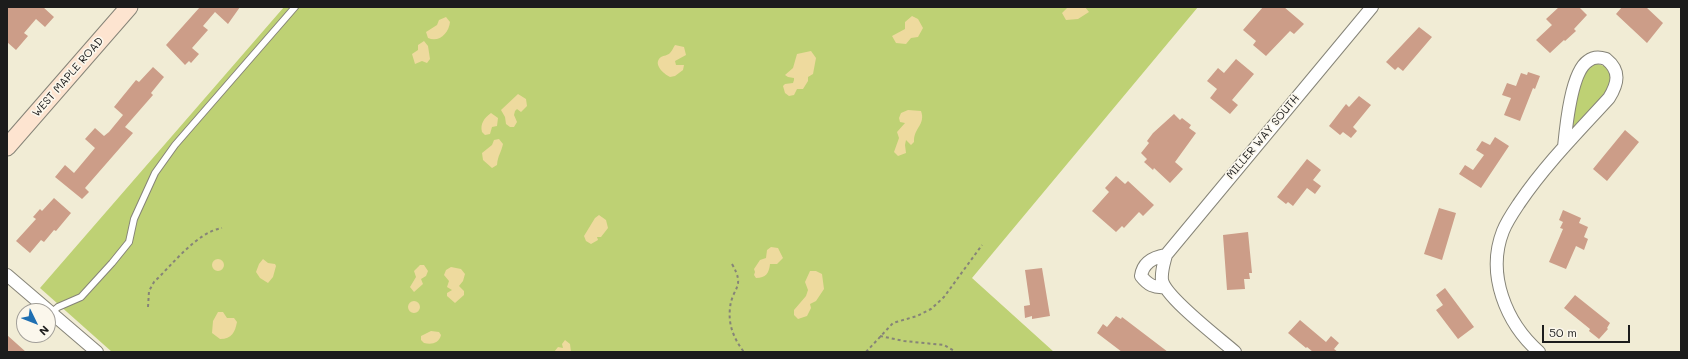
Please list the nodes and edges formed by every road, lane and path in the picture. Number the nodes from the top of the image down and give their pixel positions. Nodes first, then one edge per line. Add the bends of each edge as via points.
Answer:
1 (129, 7) edge
2 (295, 7) edge
3 (1372, 7) edge
4 (7, 147) edge
5 (1564, 147) junction
6 (222, 228) dead end
7 (982, 245) dead end
8 (1166, 255) junction
9 (732, 264) dead end
10 (7, 274) edge
11 (1165, 286) junction
12 (40, 303) edge
13 (148, 307) dead end
14 (56, 309) edge
15 (56, 316) edge
16 (880, 336) junction
17 (97, 352) edge
18 (744, 352) edge
19 (866, 352) edge
20 (956, 352) edge
21 (1235, 352) edge
22 (1539, 352) edge

1 - 4 main road, WEST MAPLE ROAD
2 - 14 lane via 175,144 155,173 134,219 129,242 82,297
3 - 8 street, MILLER WAY SOUTH
5 - 5 street via 1616,87 1618,79 1615,70 1606,59 1594,58 1587,61 1582,68 1576,83
5 - 22 street via 1538,177 1513,214 1498,249 1498,276 1504,301 1515,326
6 - 13 path via 211,230 197,241 154,282 149,291
7 - 16 path via 944,297 917,316 893,323
8 - 11 street, MILLER WAY SOUTH via 1162,272
8 - 11 street via 1155,257 1146,264 1141,276 1156,288
9 - 18 path via 739,276 730,307 730,326
10 - 12 street
11 - 21 street via 1169,293
15 - 17 street
16 - 19 path
16 - 20 path via 944,345

